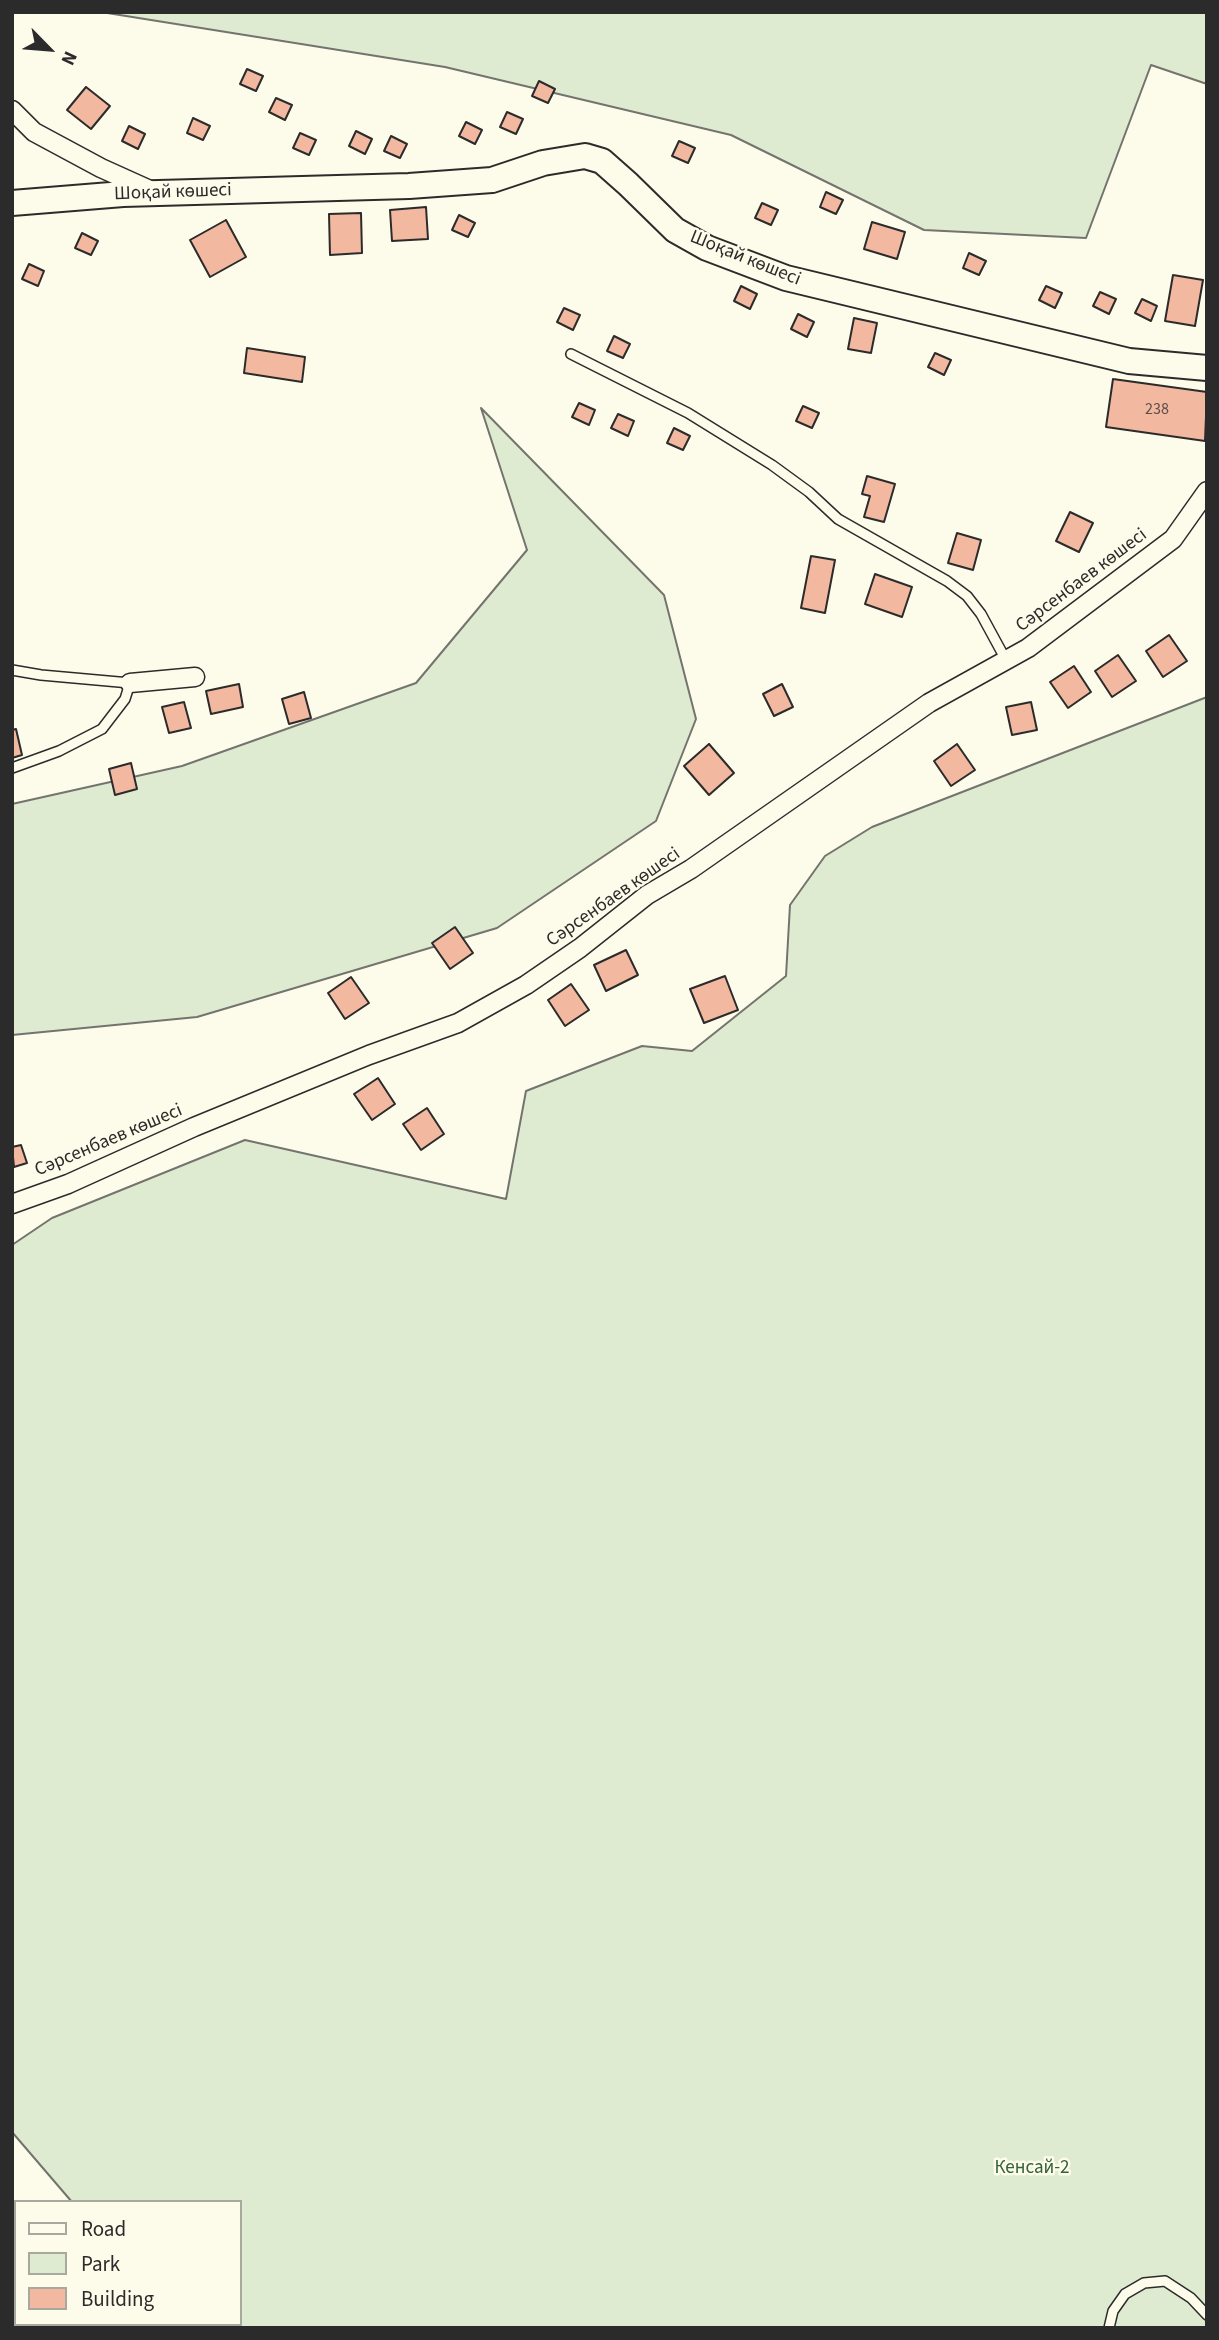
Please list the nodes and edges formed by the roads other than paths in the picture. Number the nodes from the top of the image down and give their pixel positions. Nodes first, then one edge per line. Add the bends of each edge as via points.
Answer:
1 (12, 110) edge
2 (159, 194) junction
3 (12, 203) edge
4 (571, 354) dead end
5 (1207, 368) edge
6 (1207, 491) edge
7 (1006, 660) junction
8 (12, 670) edge
9 (195, 677) dead end
10 (130, 683) junction
11 (12, 768) edge
12 (12, 1204) edge
13 (1207, 2315) edge
14 (1109, 2328) edge

1 - 2 street via 34,132
2 - 3 street, Шоқай көшесі
2 - 5 street, Шоқай көшесі via 492,180 543,163 585,156 601,161 675,230 707,248 786,278 1129,361
4 - 7 lane via 688,413 772,465 838,519 947,581 981,614
6 - 7 street, Сәрсенбаев көшесі via 1173,539
7 - 12 street, Сәрсенбаев көшесі via 929,703 702,862 647,895 526,985 469,1017
8 - 10 lane
9 - 10 street
10 - 11 lane via 125,699 102,729
13 - 14 lane via 1165,2281 1143,2283 1125,2294 1113,2311

